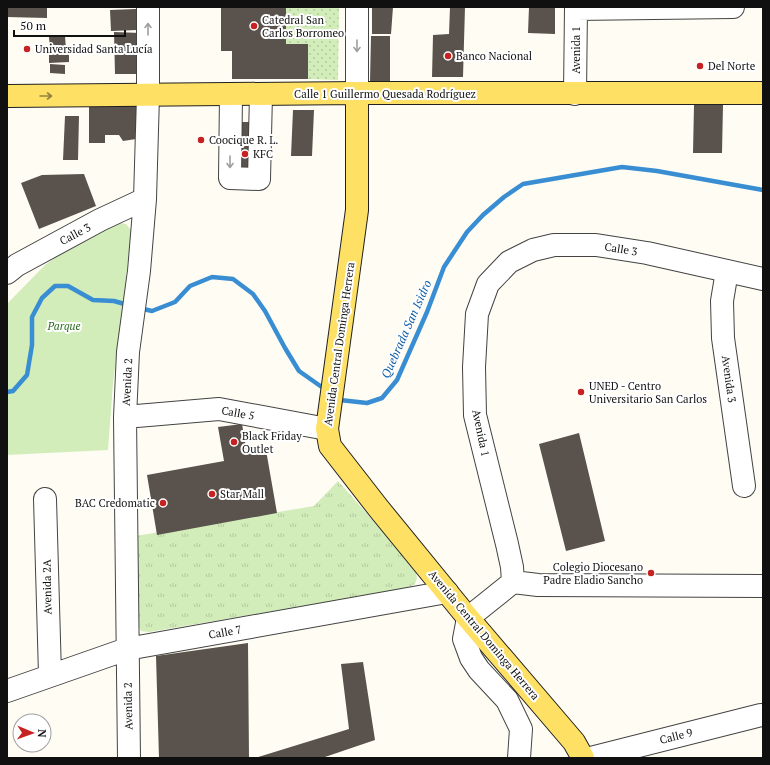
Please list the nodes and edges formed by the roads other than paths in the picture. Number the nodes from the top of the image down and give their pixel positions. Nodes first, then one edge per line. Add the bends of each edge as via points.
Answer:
1 (148, 7) edge
2 (357, 7) edge
3 (733, 7) edge
4 (576, 8) edge
5 (357, 93) junction
6 (763, 93) edge
7 (261, 94) junction
8 (576, 94) junction
9 (231, 95) junction
10 (7, 96) edge
11 (148, 96) junction
12 (145, 199) junction
13 (727, 271) junction
14 (7, 272) edge
15 (763, 279) edge
16 (488, 284) joint
17 (125, 417) junction
18 (328, 421) junction
19 (744, 486) dead end
20 (45, 499) dead end
21 (513, 582) junction
22 (763, 586) edge
23 (447, 592) junction
24 (468, 618) junction
25 (127, 649) junction
26 (50, 675) junction
27 (7, 691) edge
28 (761, 715) dead end
29 (129, 758) edge
30 (519, 758) edge
31 (583, 758) edge
32 (591, 758) edge

11 -> 1 street, Avenida 2
2 -> 5 street, Avenida Central Dominga Herrera
3 - 4 street
4 - 8 street, Avenida 1
5 - 7 main road, Calle 1 Guillermo Quesada Rodríguez
5 - 8 main road, Calle 1 Guillermo Quesada Rodríguez
5 - 18 main road, Avenida Central Dominga Herrera via 357,210
6 - 8 main road, Calle 1 Guillermo Quesada Rodríguez
7 - 9 main road, Calle 1 Guillermo Quesada Rodríguez
9 -> 7 street via 230,178 259,179
9 - 11 main road, Calle 1 Guillermo Quesada Rodríguez
10 -> 11 main road, Calle 1 Guillermo Quesada Rodríguez
11 - 12 street, Avenida 2
12 - 14 street, Calle 3 via 100,220
12 - 17 street, Avenida 2 via 128,352
13 - 15 street, Calle 3
13 - 16 street, Calle 3 via 647,253 596,245 554,245 533,250 509,262
13 - 19 street, Avenida 3 via 722,301 723,338
16 - 21 street, Avenida 1 via 477,314 474,415 507,544
17 - 18 street, Calle 5 via 219,409
17 - 25 street, Avenida 2
18 - 23 main road, Avenida Central Dominga Herrera via 330,446
20 - 26 street, Avenida 2A
21 - 22 street via 538,585
21 - 24 street
23 - 24 main road, Avenida Central Dominga Herrera
23 - 25 street, Calle 7
24 - 30 street via 464,638 471,658 507,700 521,729
24 - 31 main road, Avenida Central Dominga Herrera via 574,742
25 - 26 street, Calle 7
25 - 29 street, Avenida 2
26 - 27 street, Calle 7
28 - 32 street, Calle 9

